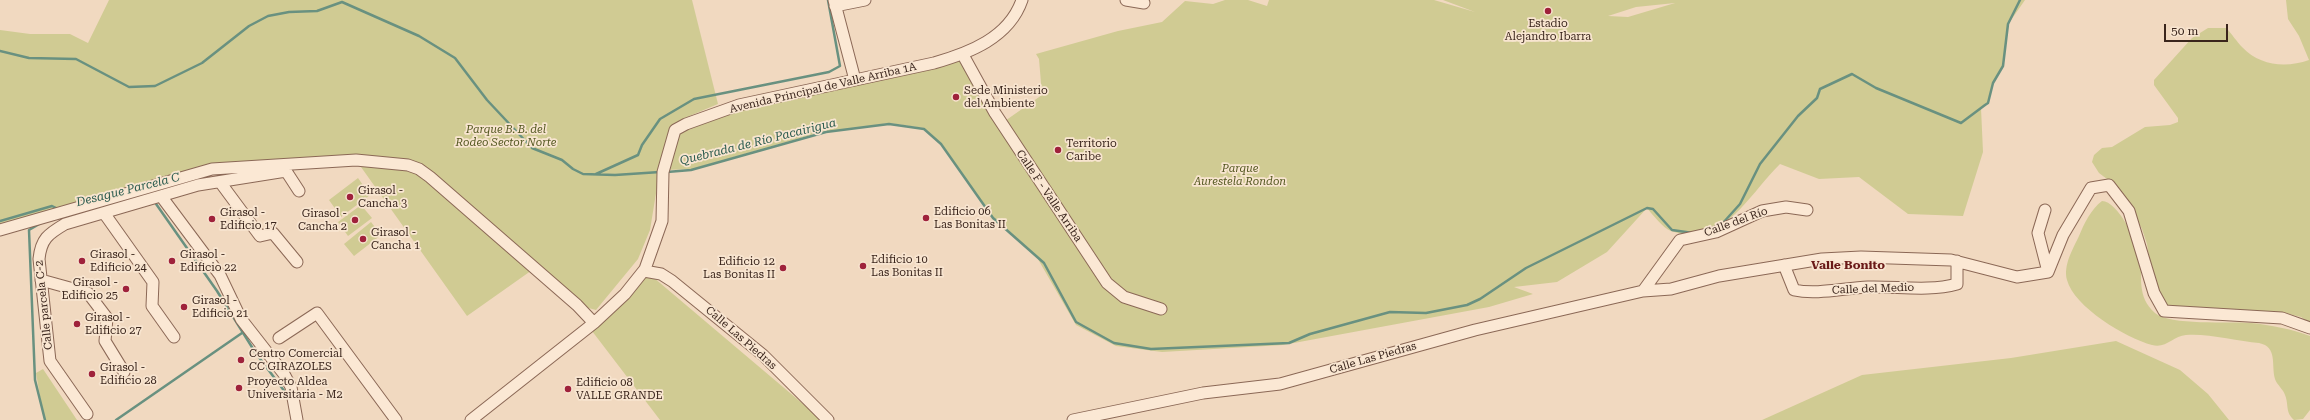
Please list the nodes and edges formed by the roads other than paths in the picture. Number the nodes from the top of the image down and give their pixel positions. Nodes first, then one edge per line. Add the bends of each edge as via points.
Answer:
1 (865, 0) edge
2 (1022, 0) edge
3 (1126, 0) edge
4 (834, 3) edge
5 (1144, 3) dead end
6 (963, 55) junction
7 (855, 80) junction
8 (220, 182) junction
9 (299, 191) dead end
10 (161, 196) junction
11 (1807, 210) dead end
12 (2045, 210) dead end
13 (104, 213) junction
14 (0, 230) edge
15 (1957, 261) junction
16 (297, 262) dead end
17 (1784, 265) junction
18 (644, 271) junction
19 (2048, 272) junction
20 (41, 280) junction
21 (1643, 291) junction
22 (1161, 309) dead end
23 (594, 323) junction
24 (2310, 328) edge
25 (174, 337) dead end
26 (279, 338) dead end
27 (124, 372) dead end
28 (87, 414) dead end
29 (298, 420) edge
30 (396, 420) edge
31 (471, 420) edge
32 (828, 420) edge
33 (1073, 420) edge

1 - 4 street
2 - 6 street, Avenida Principal de Valle Arriba 1A via 1020,8 988,42
3 - 5 street
4 - 7 street
6 - 7 street, Avenida Principal de Valle Arriba 1A
6 - 22 street, Calle F - Valle Arriba via 995,113 1106,283 1124,297
7 - 18 street, Avenida Principal de Valle Arriba 1A via 738,105 675,130 663,172 662,221
8 - 9 street, Calle parcela C-2 via 286,171
8 - 10 street, Calle parcela C-2
8 - 16 street via 260,236 273,233
10 - 13 street, Calle parcela C-2
10 - 29 street via 220,275 241,319 284,374 291,387
11 - 21 street, Calle del Río via 1786,207 1762,211 1716,232 1680,240
12 - 19 street via 2038,233
13 - 20 street, Calle parcela C-2 via 65,224 52,232 41,244
13 - 25 street via 153,282 152,306
14 - 23 street via 212,169 356,160 408,165 430,177 566,295
15 - 17 street, Calle Las Piedras via 1861,257 1822,259
15 - 17 street, Calle del Medio via 1956,284 1941,288 1868,287 1808,293 1794,290
15 - 19 street, Calle Las Piedras via 2017,278
17 - 21 street, Calle Las Piedras via 1719,276 1671,289
18 - 23 street, Avenida Principal de Valle Arriba 1A via 625,294
18 - 32 street, Calle Las Piedras via 661,274 672,281 728,326 763,355
19 - 24 street via 2063,236 2091,188 2109,185 2129,211 2154,293 2164,311 2282,318
20 - 27 street via 88,293 107,318 105,341
20 - 28 street, Calle parcela C-2 via 50,361
21 - 33 street, Calle Las Piedras via 1475,330 1280,384 1203,393
23 - 31 street, Avenida Principal de Valle Arriba 1A
26 - 30 street via 317,313

